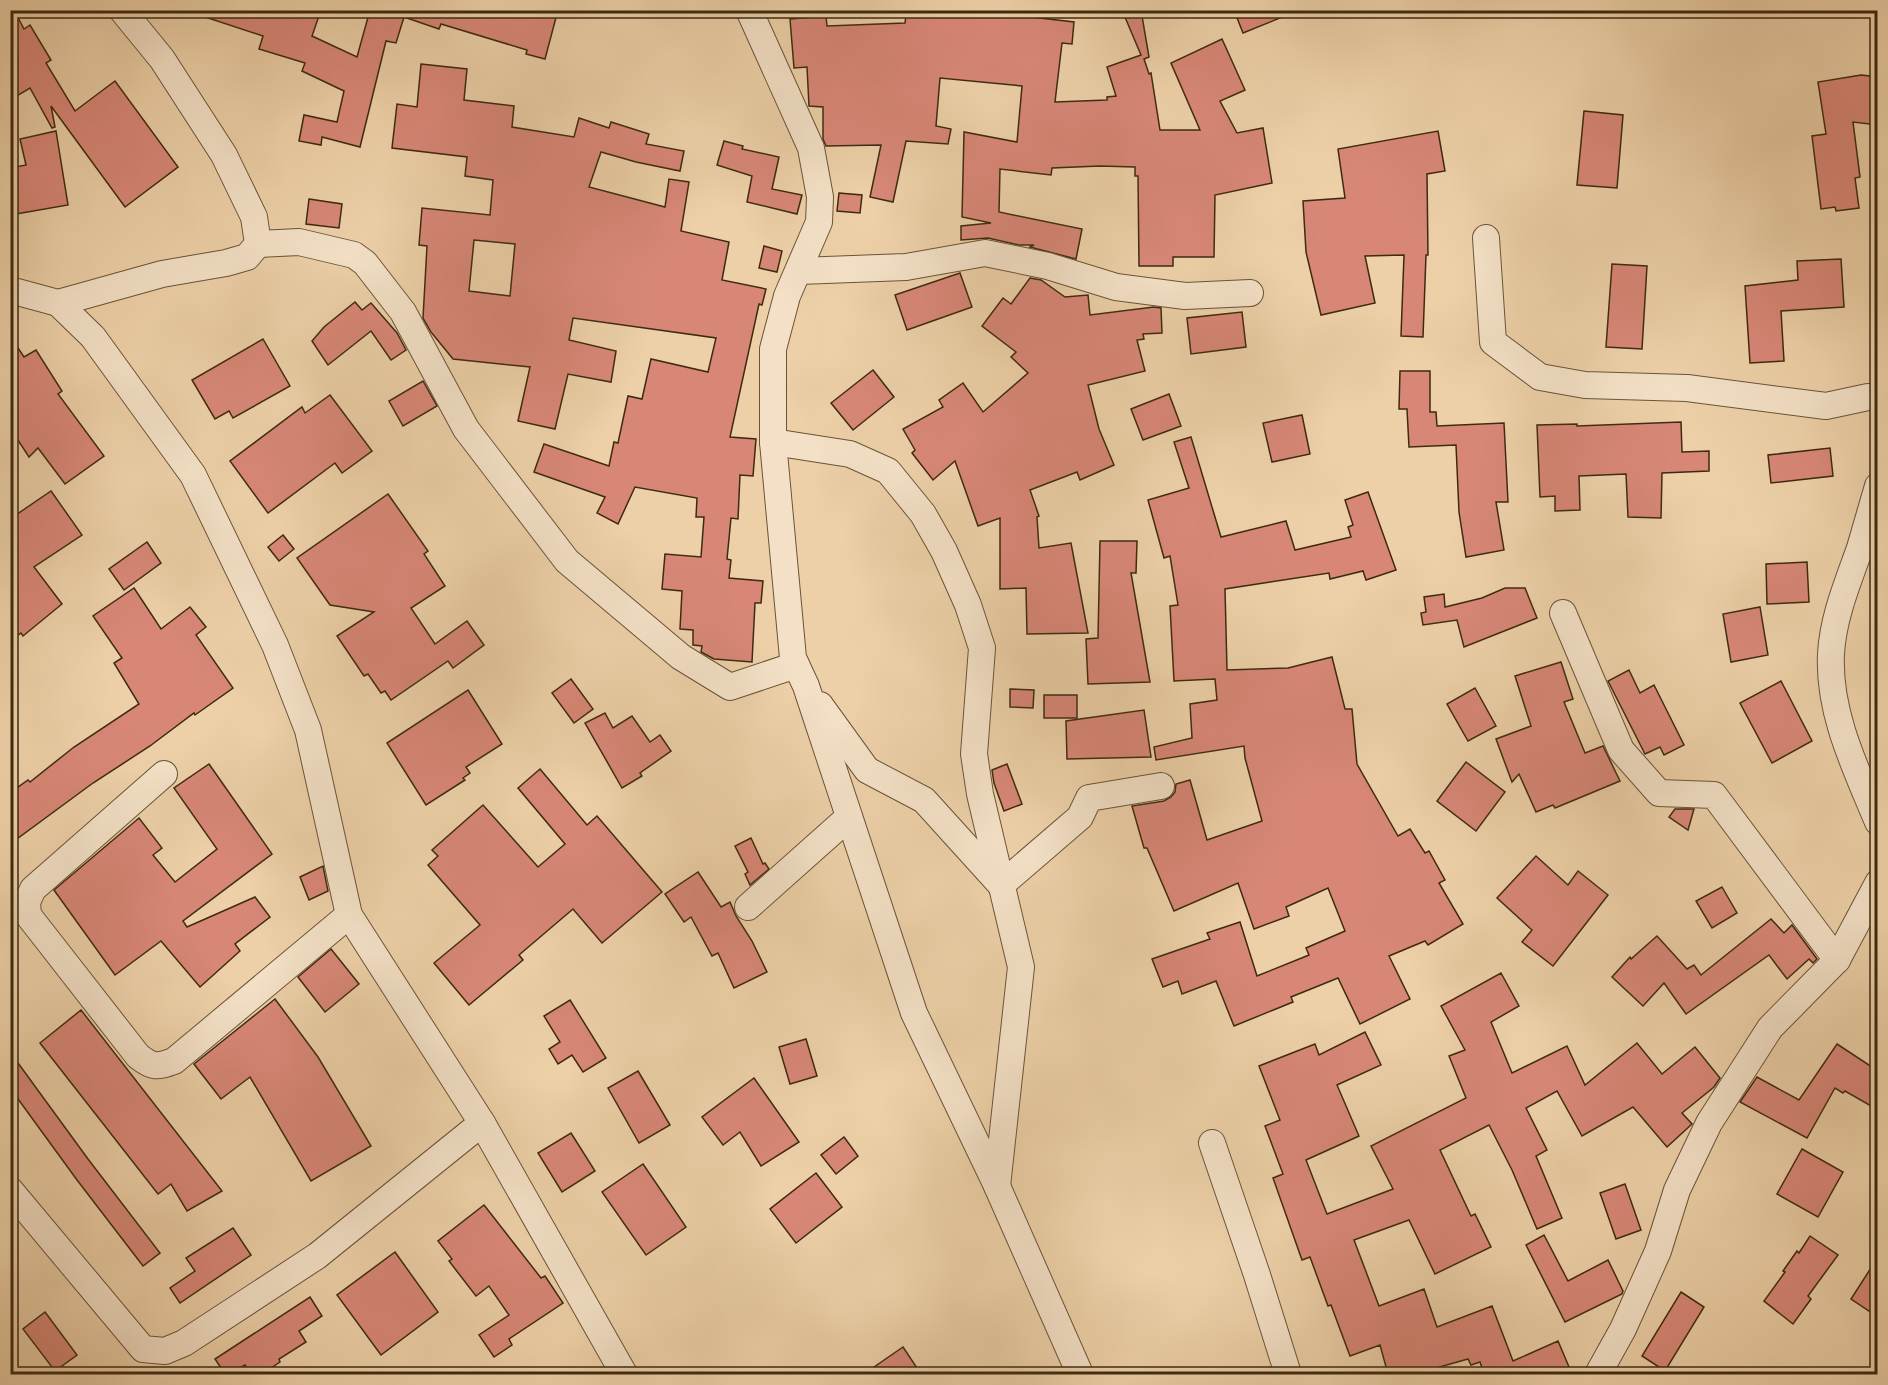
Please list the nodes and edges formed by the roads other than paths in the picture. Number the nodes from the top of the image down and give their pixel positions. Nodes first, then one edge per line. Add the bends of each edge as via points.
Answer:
1 (122, 10) edge
2 (749, 10) edge
3 (1486, 238) dead end
4 (258, 243) junction
5 (799, 271) junction
6 (10, 290) edge
7 (1250, 293) dead end
8 (58, 303) junction
9 (1878, 397) edge
10 (773, 442) junction
11 (1878, 486) edge
12 (1563, 613) dead end
13 (801, 675) junction
14 (164, 774) dead end
15 (1161, 786) dead end
16 (849, 817) junction
17 (1878, 822) edge
18 (1878, 883) edge
19 (1001, 885) junction
20 (748, 907) dead end
21 (349, 915) junction
22 (1837, 960) junction
23 (482, 1123) junction
24 (1212, 1143) dead end
25 (997, 1186) junction
26 (10, 1190) edge
27 (624, 1374) edge
28 (1080, 1374) edge
29 (1288, 1374) edge
30 (1598, 1374) edge

1 - 4 street via 162,59 224,155 254,216
2 - 5 street via 810,148 820,197 819,222
3 - 9 street via 1492,342 1540,376 1585,385 1687,388 1826,406
4 - 8 street via 247,257 162,274
4 - 13 street via 298,242 354,255 365,263 403,312 466,429 567,561 681,657 730,687
5 - 7 street via 906,267 985,253 1116,286 1185,296
5 - 10 street via 787,296 773,349
6 - 8 street
8 - 21 street via 93,337 194,475 275,645 308,730
10 - 13 street via 793,658
10 - 19 street via 850,454 888,471 923,514 944,551 982,648 974,754
11 - 17 street via 1838,611 1831,654 1834,699 1850,753
12 - 22 street via 1621,750 1659,793 1714,795
13 - 16 street
13 - 19 street via 867,770 924,800
14 - 21 street via 33,889 27,902 28,915 147,1064 158,1066 174,1061
15 - 19 street via 1089,798 1080,817
16 - 20 street
16 - 25 street via 914,1013
18 - 22 street
19 - 25 street via 1021,967
21 - 23 street
22 - 30 street via 1770,1028 1709,1123 1677,1190 1658,1251
23 - 26 street via 317,1256 184,1343 165,1351 143,1349
23 - 27 street
24 - 29 street
25 - 28 street

